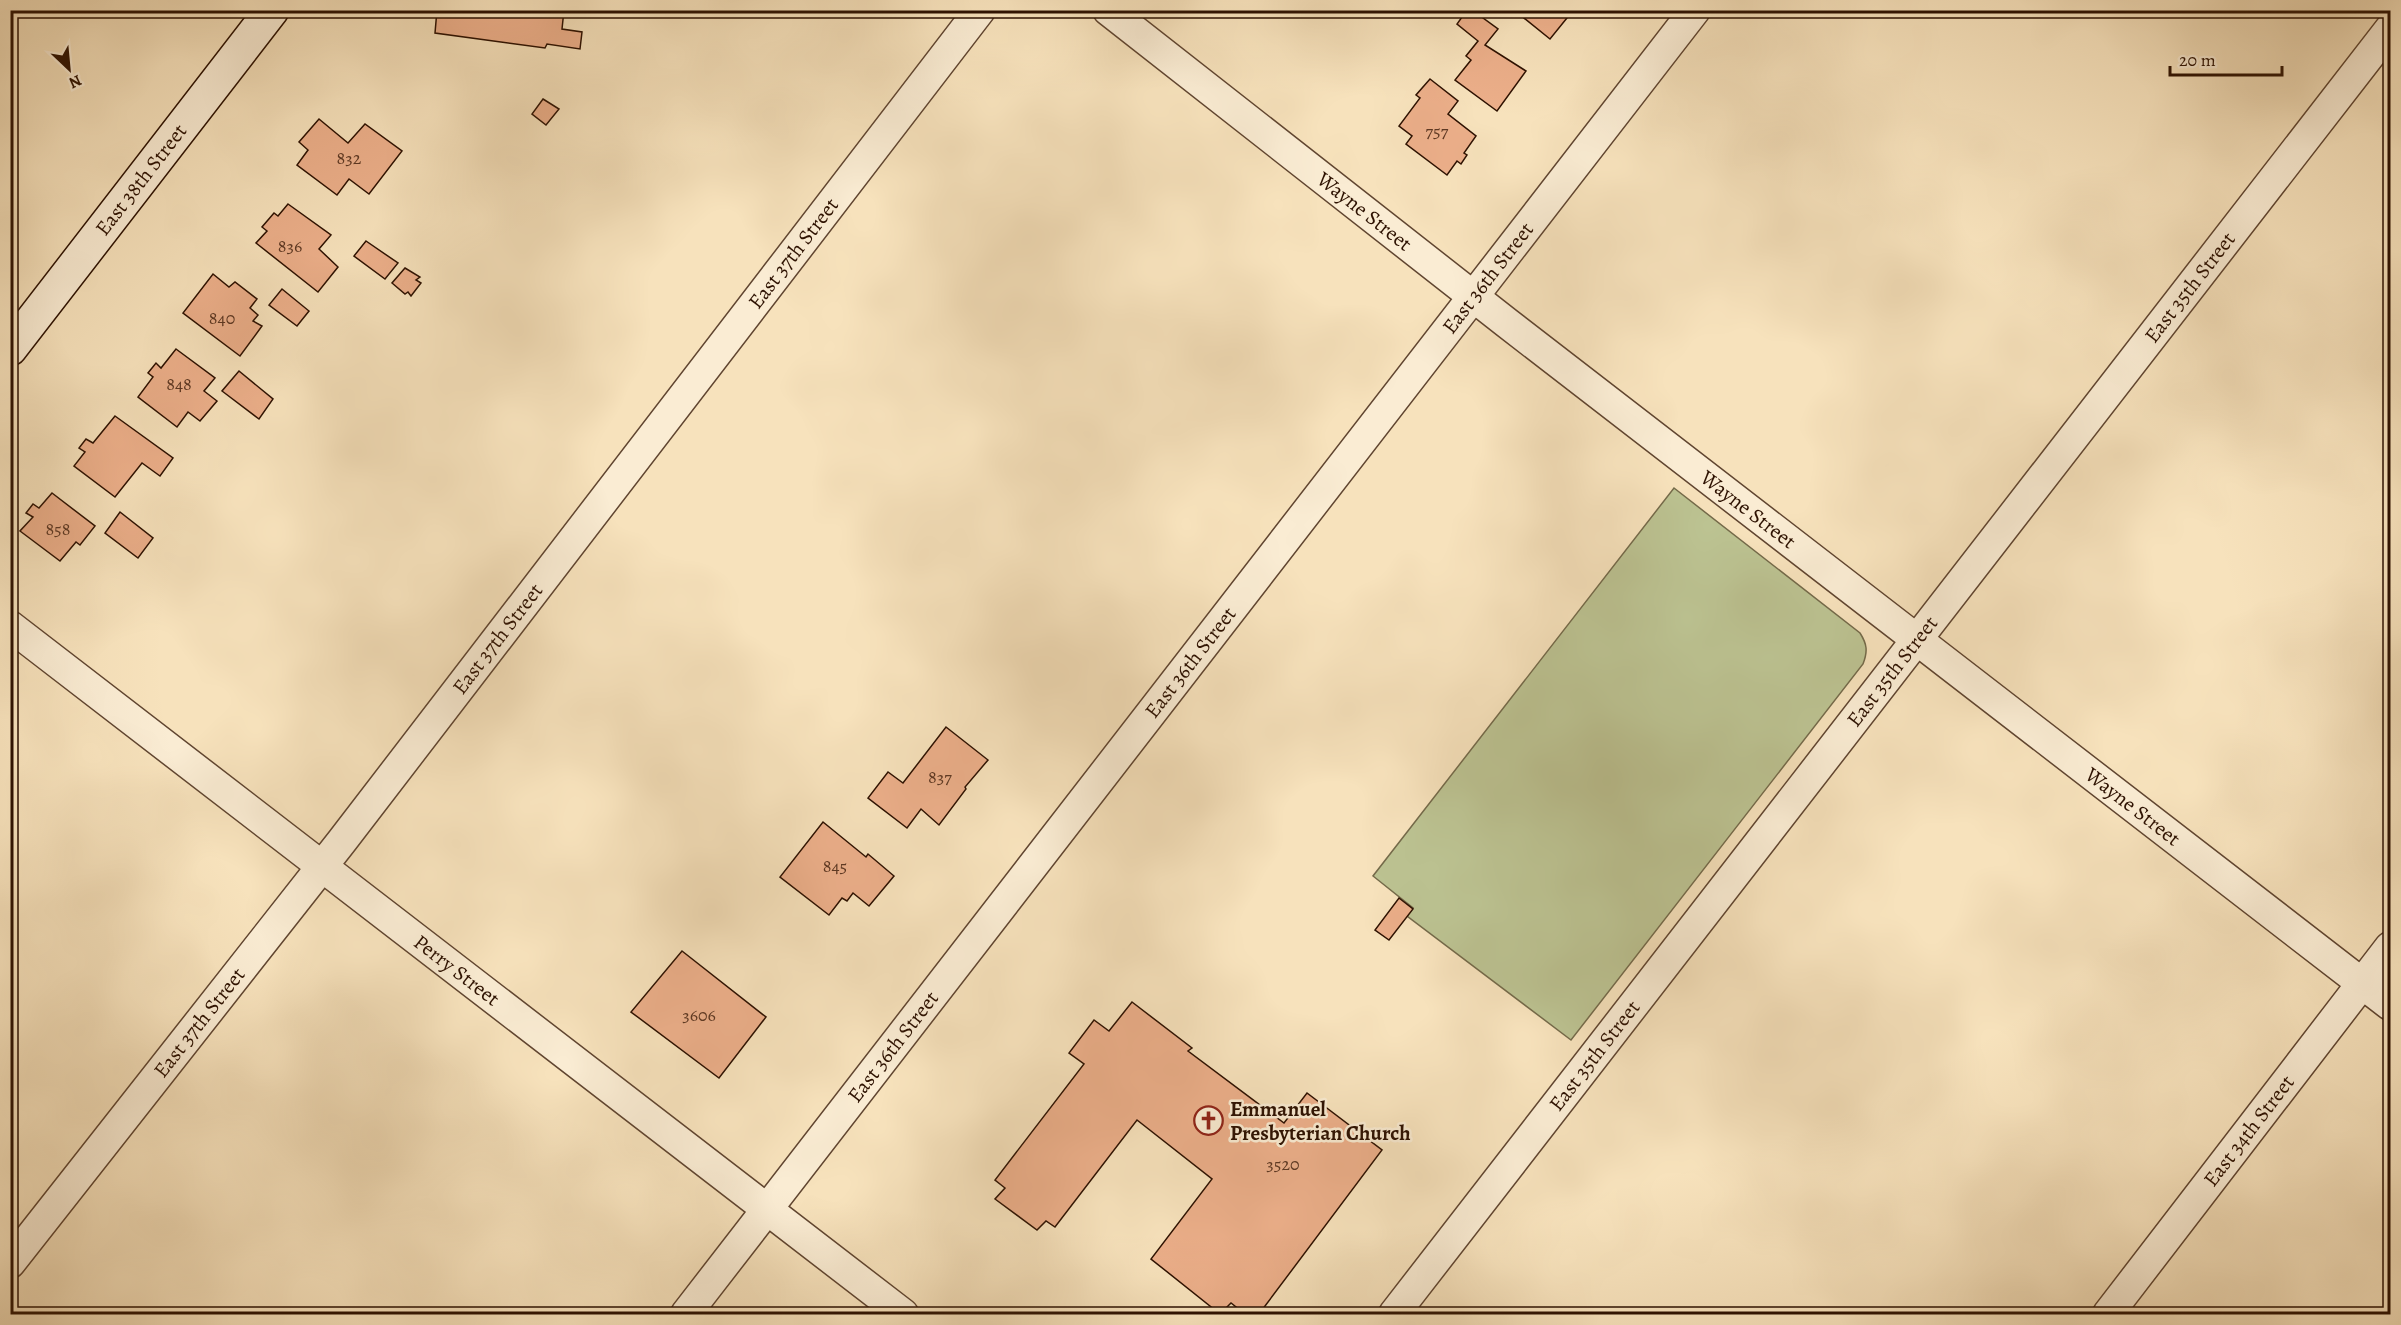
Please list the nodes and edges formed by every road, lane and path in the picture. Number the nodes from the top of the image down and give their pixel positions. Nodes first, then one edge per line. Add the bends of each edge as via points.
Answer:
1 (272, 10) edge
2 (980, 10) edge
3 (1108, 10) edge
4 (1695, 10) edge
5 (2391, 29) edge
6 (1473, 296) junction
7 (10, 349) edge
8 (10, 626) edge
9 (1919, 639) junction
10 (321, 866) junction
11 (2391, 947) edge
12 (2362, 983) junction
13 (2391, 1005) edge
14 (768, 1209) junction
15 (10, 1263) edge
16 (686, 1314) edge
17 (903, 1314) edge
18 (1394, 1314) edge
19 (2108, 1314) edge

1 - 7 main road, East 38th Street
2 - 10 street, East 37th Street
3 - 6 street, Wayne Street
4 - 6 street, East 36th Street
5 - 9 street, East 35th Street
6 - 9 street, Wayne Street
6 - 14 street, East 36th Street
8 - 10 street, Perry Street
9 - 12 street, Wayne Street
9 - 18 street, East 35th Street
10 - 14 street, Perry Street
10 - 15 street, East 37th Street
11 - 12 street, East 34th Street
12 - 13 street, Wayne Street
12 - 19 street, East 34th Street
14 - 16 street, East 36th Street
14 - 17 street, Perry Street

